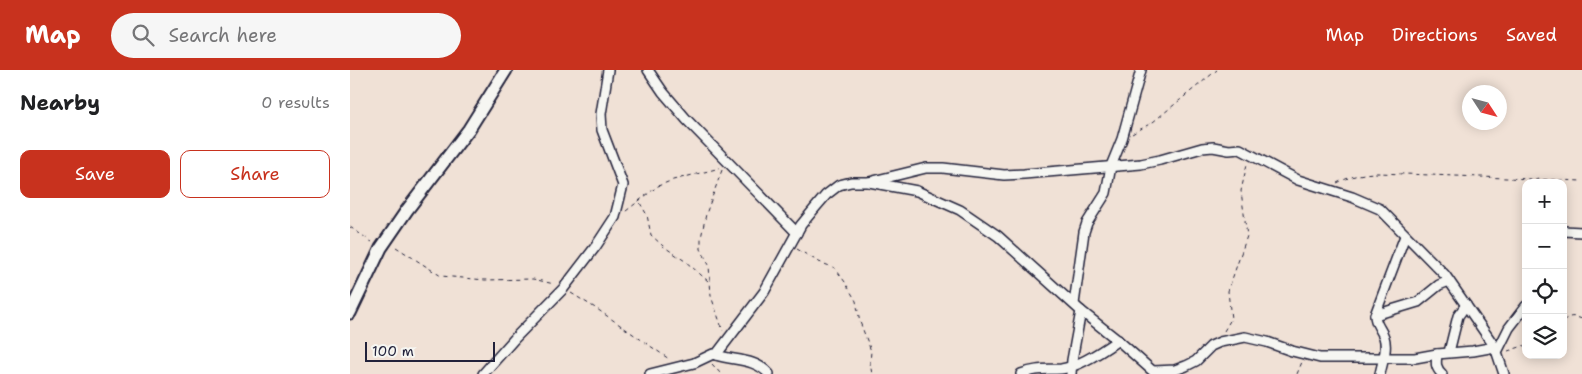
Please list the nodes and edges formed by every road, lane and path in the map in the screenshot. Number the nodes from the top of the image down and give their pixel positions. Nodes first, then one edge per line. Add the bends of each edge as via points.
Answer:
1 (506, 70) edge
2 (608, 70) edge
3 (648, 70) edge
4 (1141, 70) edge
5 (1217, 70) edge
6 (1122, 140) junction
7 (1249, 154) junction
8 (1111, 166) junction
9 (1582, 181) edge
10 (869, 182) junction
11 (1326, 188) junction
12 (639, 202) junction
13 (615, 217) junction
14 (350, 227) edge
15 (1567, 231) edge
16 (1582, 232) edge
17 (797, 233) junction
18 (1405, 236) junction
19 (790, 244) junction
20 (383, 246) junction
21 (1449, 281) junction
22 (709, 282) junction
23 (563, 289) junction
24 (1074, 304) junction
25 (1466, 304) junction
26 (1081, 311) junction
27 (1522, 312) edge
28 (350, 313) edge
29 (1374, 315) junction
30 (1567, 318) edge
31 (1582, 319) edge
32 (1118, 340) junction
33 (726, 342) junction
34 (1220, 342) junction
35 (1522, 346) edge
36 (1449, 352) junction
37 (1497, 352) junction
38 (1301, 353) junction
39 (1437, 354) junction
40 (716, 355) junction
41 (706, 358) junction
42 (1384, 358) junction
43 (669, 359) dead end
44 (1072, 370) edge
45 (1155, 372) edge
46 (483, 374) edge
47 (650, 374) edge
48 (721, 374) edge
49 (769, 374) edge
50 (872, 374) edge
51 (1021, 374) edge
52 (1297, 374) edge
53 (1380, 374) edge
54 (1442, 374) edge
55 (1504, 374) edge

1 - 20 street via 469,130
2 - 13 street via 600,121 623,185
3 - 17 street via 687,120
4 - 6 street
5 - 6 path via 1153,122
6 - 8 street
7 - 8 street via 1240,149 1202,148 1141,164
7 - 11 street via 1298,180
7 - 34 path via 1241,191 1247,236 1228,291 1230,321
8 - 10 street via 1004,175 926,168
8 - 24 street via 1106,193 1084,232
9 - 11 path via 1366,173 1350,176
10 - 17 street via 839,185 826,195
10 - 24 street via 917,191 960,210 998,236
11 - 18 street via 1380,209
12 - 13 path
12 - 22 path via 647,215 651,235
12 - 22 path via 658,186 723,167 701,238 701,249 709,265
13 - 23 street
14 - 20 path
15 - 16 street
17 - 19 street
18 - 21 street
18 - 29 street
19 - 33 street via 764,292
19 - 50 path via 835,268 845,282 856,301 871,351
20 - 23 path via 404,251 441,276 485,280 533,279 556,284
20 - 28 street
21 - 25 street
21 - 29 street via 1418,302
22 - 33 path
23 - 43 path
23 - 46 street
24 - 26 street
25 - 36 street via 1458,316
25 - 37 street
26 - 32 street
26 - 44 street
27 - 37 street
29 - 42 street via 1384,338
30 - 31 path
32 - 44 street
32 - 45 street
33 - 40 street
34 - 38 street via 1244,337
34 - 45 street via 1186,366
35 - 37 path
36 - 37 street
36 - 39 street
37 - 55 street
38 - 42 street via 1320,358
38 - 52 path
39 - 42 street
39 - 54 street via 1435,365
40 - 41 street
40 - 49 street via 761,366
41 - 47 street
41 - 48 path
42 - 53 street
44 - 51 street via 1036,369

